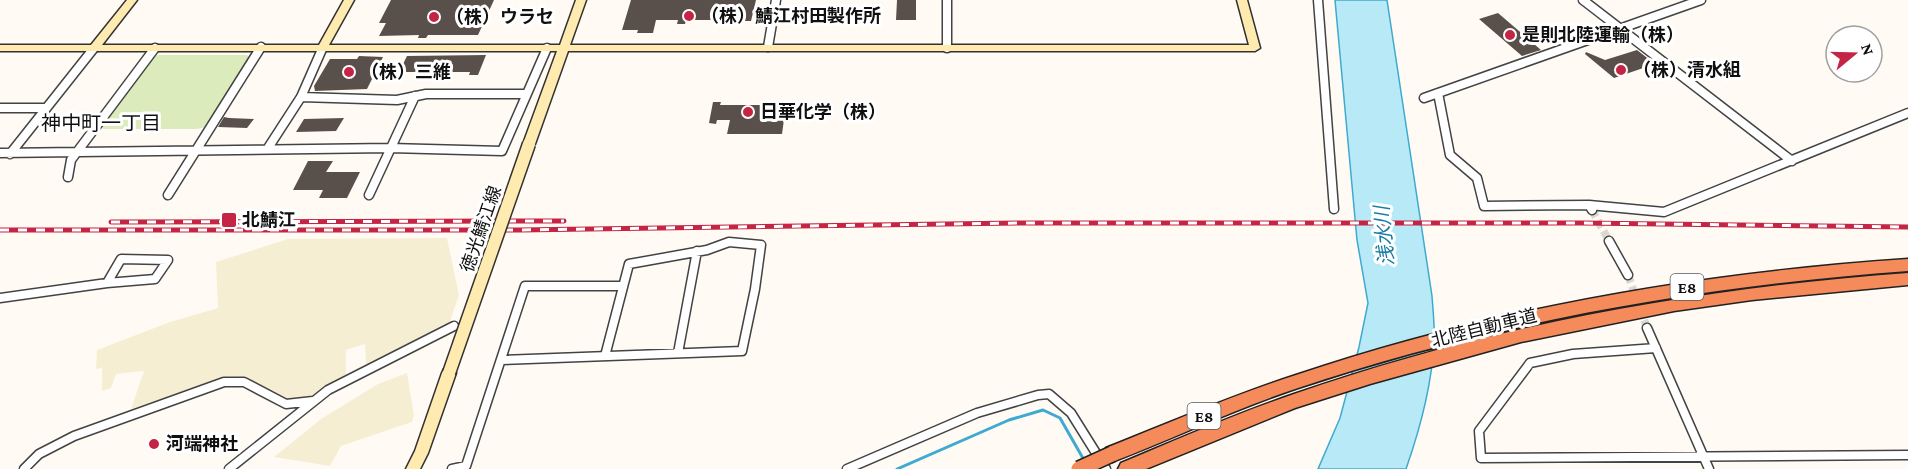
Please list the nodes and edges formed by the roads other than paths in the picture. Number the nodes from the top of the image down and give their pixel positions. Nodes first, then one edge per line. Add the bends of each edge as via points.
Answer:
1 (132, 0) edge
2 (349, 0) edge
3 (582, 0) edge
4 (776, 0) edge
5 (947, 0) edge
6 (1242, 0) edge
7 (1318, 0) edge
8 (1583, 0) edge
9 (1701, 0) edge
10 (1620, 28) junction
11 (768, 46) junction
12 (261, 47) junction
13 (323, 47) junction
14 (0, 48) edge
15 (94, 48) junction
16 (155, 48) junction
17 (547, 48) junction
18 (947, 48) junction
19 (565, 49) junction
20 (1438, 93) junction
21 (525, 94) junction
22 (415, 96) junction
23 (301, 97) junction
24 (1424, 98) dead end
25 (0, 108) edge
26 (46, 108) junction
27 (1908, 113) edge
28 (268, 148) junction
29 (390, 148) junction
30 (195, 150) junction
31 (78, 152) junction
32 (0, 153) edge
33 (10, 154) junction
34 (1792, 161) junction
35 (68, 177) dead end
36 (168, 195) dead end
37 (369, 195) dead end
38 (1334, 209) dead end
39 (1609, 241) tunnel mouth
40 (697, 251) junction
41 (1908, 265) edge
42 (1628, 275) tunnel mouth
43 (1908, 279) edge
44 (107, 283) junction
45 (622, 286) junction
46 (0, 297) edge
47 (454, 326) dead end
48 (1647, 328) tunnel mouth
49 (1471, 338) junction
50 (1656, 348) junction
51 (678, 353) junction
52 (605, 356) junction
53 (501, 360) junction
54 (314, 401) junction
55 (1908, 455) edge
56 (1704, 456) junction
57 (1109, 462) edge
58 (24, 469) edge
59 (229, 469) edge
60 (413, 469) edge
61 (452, 469) edge
62 (847, 469) edge
63 (1079, 469) edge
64 (1127, 469) edge
65 (1709, 469) edge

1 - 15 street
2 - 13 street
3 - 19 street, 徳光鯖江線
4 - 11 street
5 - 18 street
6 - 18 street via 1255,48
7 - 38 street
8 - 10 street
9 - 10 street
10 - 20 street
10 - 34 street
11 - 18 street
11 - 19 street
12 - 13 street
12 - 16 street
12 - 30 street
13 - 17 street
13 - 23 street
14 - 15 street
15 - 16 street
15 - 26 street
16 - 31 street
17 - 19 street
17 - 21 street
19 - 60 street, 徳光鯖江線, bridge
20 - 24 street
20 - 34 street via 1450,155 1477,178 1484,206 1664,212
21 - 22 street
21 - 29 street via 502,151
22 - 23 street via 397,100
22 - 29 street
23 - 28 street
25 - 26 street
26 - 33 street
27 - 34 street
28 - 29 street
28 - 30 street
29 - 37 street
30 - 31 street
30 - 36 street
31 - 33 street
31 - 35 street via 71,160
32 - 33 street
39 - 42 street
40 - 45 street via 629,264
40 - 51 street
40 - 51 street via 729,242 761,245 742,351
41 - 49 highway, 北陸自動車道 / E8 via 1698,285 1572,307
43 - 49 highway, 北陸自動車道 / E8 via 1799,288 1658,307
44 - 44 street via 155,279 168,260 122,259
44 - 46 street
45 - 52 street
45 - 53 street via 525,286
47 - 54 street via 328,390
48 - 50 street
49 - 57 highway, 北陸自動車道 / E8 via 1297,381 1204,416
49 - 64 highway, 北陸自動車道 / E8 via 1294,401
50 - 56 street
50 - 56 street via 1573,354 1530,363 1479,431 1481,458
51 - 52 street
52 - 53 street
53 - 61 street via 466,466
54 - 58 street via 286,404 244,382 224,382 74,436 39,454
54 - 59 street
55 - 56 street
56 - 65 street
57 - 62 street via 1071,412 1049,394 1038,394 977,413
57 - 63 highway, 北陸自動車道 / E8, bridge

